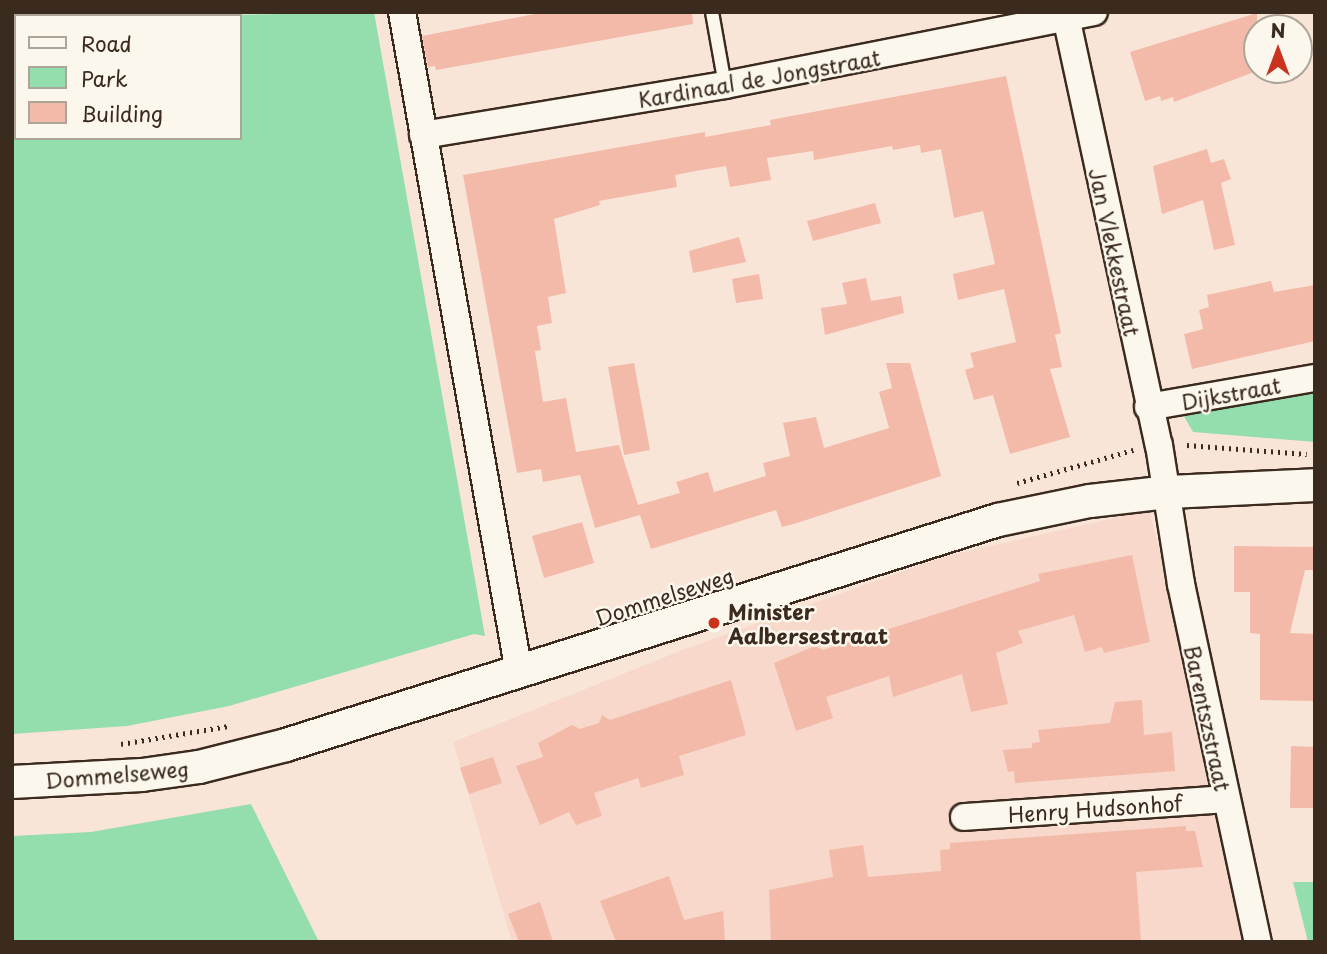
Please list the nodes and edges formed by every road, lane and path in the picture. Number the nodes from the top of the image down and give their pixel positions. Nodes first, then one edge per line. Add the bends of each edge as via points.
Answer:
1 (402, 12) edge
2 (712, 12) edge
3 (1094, 12) edge
4 (1066, 17) edge
5 (725, 85) junction
6 (423, 135) junction
7 (1315, 377) edge
8 (1148, 407) junction
9 (1159, 445) junction
10 (1315, 454) edge
11 (1013, 484) dead end
12 (1315, 485) edge
13 (1168, 492) junction
14 (519, 672) junction
15 (234, 725) dead end
16 (111, 746) dead end
17 (12, 782) edge
18 (1225, 799) junction
19 (964, 817) dead end
20 (1258, 942) edge

1 - 6 street
2 - 5 lane
3 - 4 street, Kardinaal de Jongstraat
4 - 5 street, Kardinaal de Jongstraat
4 - 8 street, Jan Vlekkestraat
5 - 6 street, Kardinaal de Jongstraat
6 - 14 street
7 - 8 street, Dijkstraat
8 - 9 street, Jan Vlekkestraat
9 - 10 path
9 - 11 path
9 - 13 street, Jan Vlekkestraat
12 - 13 street, Dommelseweg
13 - 14 street, Dommelseweg via 1090,501 998,520
13 - 18 street, Barentszstraat via 1181,584
14 - 17 street, Dommelseweg via 393,714 199,767 94,780
15 - 16 path, Dommelseweg
18 - 19 street, Henry Hudsonhof
18 - 20 street, Barentszstraat

